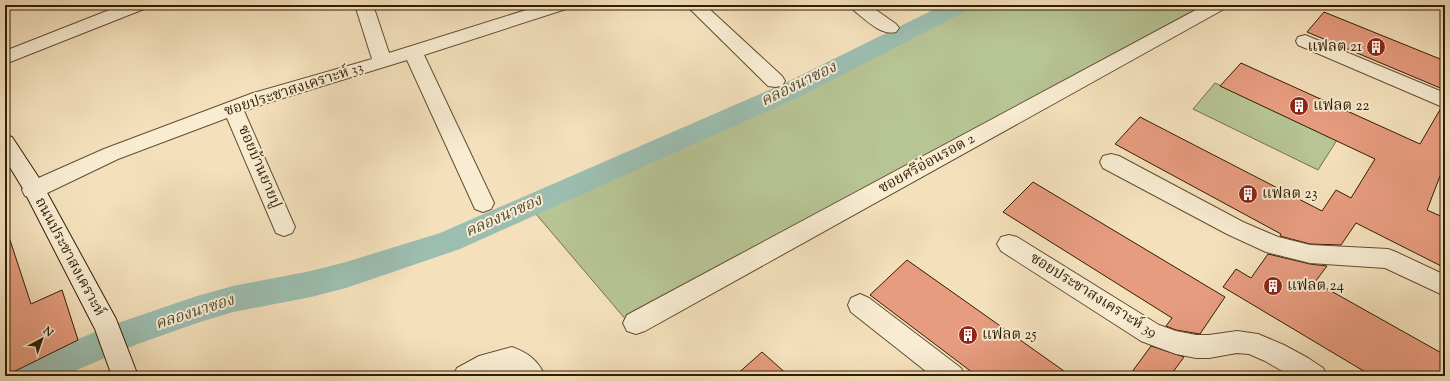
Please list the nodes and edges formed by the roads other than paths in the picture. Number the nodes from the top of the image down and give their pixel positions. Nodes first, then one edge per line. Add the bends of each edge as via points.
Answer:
1 (138, 5) edge
2 (364, 5) edge
3 (560, 5) edge
4 (695, 5) edge
5 (858, 5) edge
6 (1218, 5) edge
7 (890, 28) dead end
8 (1305, 41) dead end
9 (413, 52) junction
10 (5, 58) edge
11 (382, 62) junction
12 (775, 81) dead end
13 (1445, 102) edge
14 (233, 108) junction
15 (5, 142) edge
16 (1111, 162) dead end
17 (33, 190) junction
18 (483, 202) dead end
19 (284, 227) dead end
20 (1009, 244) dead end
21 (1445, 286) edge
22 (860, 305) dead end
23 (636, 323) dead end
24 (125, 376) edge
25 (466, 376) edge
26 (532, 376) edge
27 (952, 376) edge
28 (1314, 376) edge

1 - 10 street
2 - 11 street
3 - 9 street, ซอยประชาสงเคราะห์ 33
4 - 12 street
5 - 7 street
6 - 23 street, ซอยศรีอ่อนรอด 2
8 - 13 street
9 - 11 street, ซอยประชาสงเคราะห์ 33
9 - 18 street
11 - 14 street, ซอยประชาสงเคราะห์ 33
14 - 17 street, ซอยประชาสงเคราะห์ 33 via 111,154
14 - 19 street, ซอยบ้านยายปู
15 - 17 street, ถนนประชาสงเคราะห์
16 - 21 street via 1235,228 1274,244 1310,254 1388,259
17 - 24 street, ถนนประชาสงเคราะห์ via 107,327
20 - 28 street, ซอยประชาสงเคราะห์ 39 via 1150,333 1176,344 1204,347 1224,342 1248,342 1277,353
22 - 27 street
25 - 26 street via 488,364 512,359

